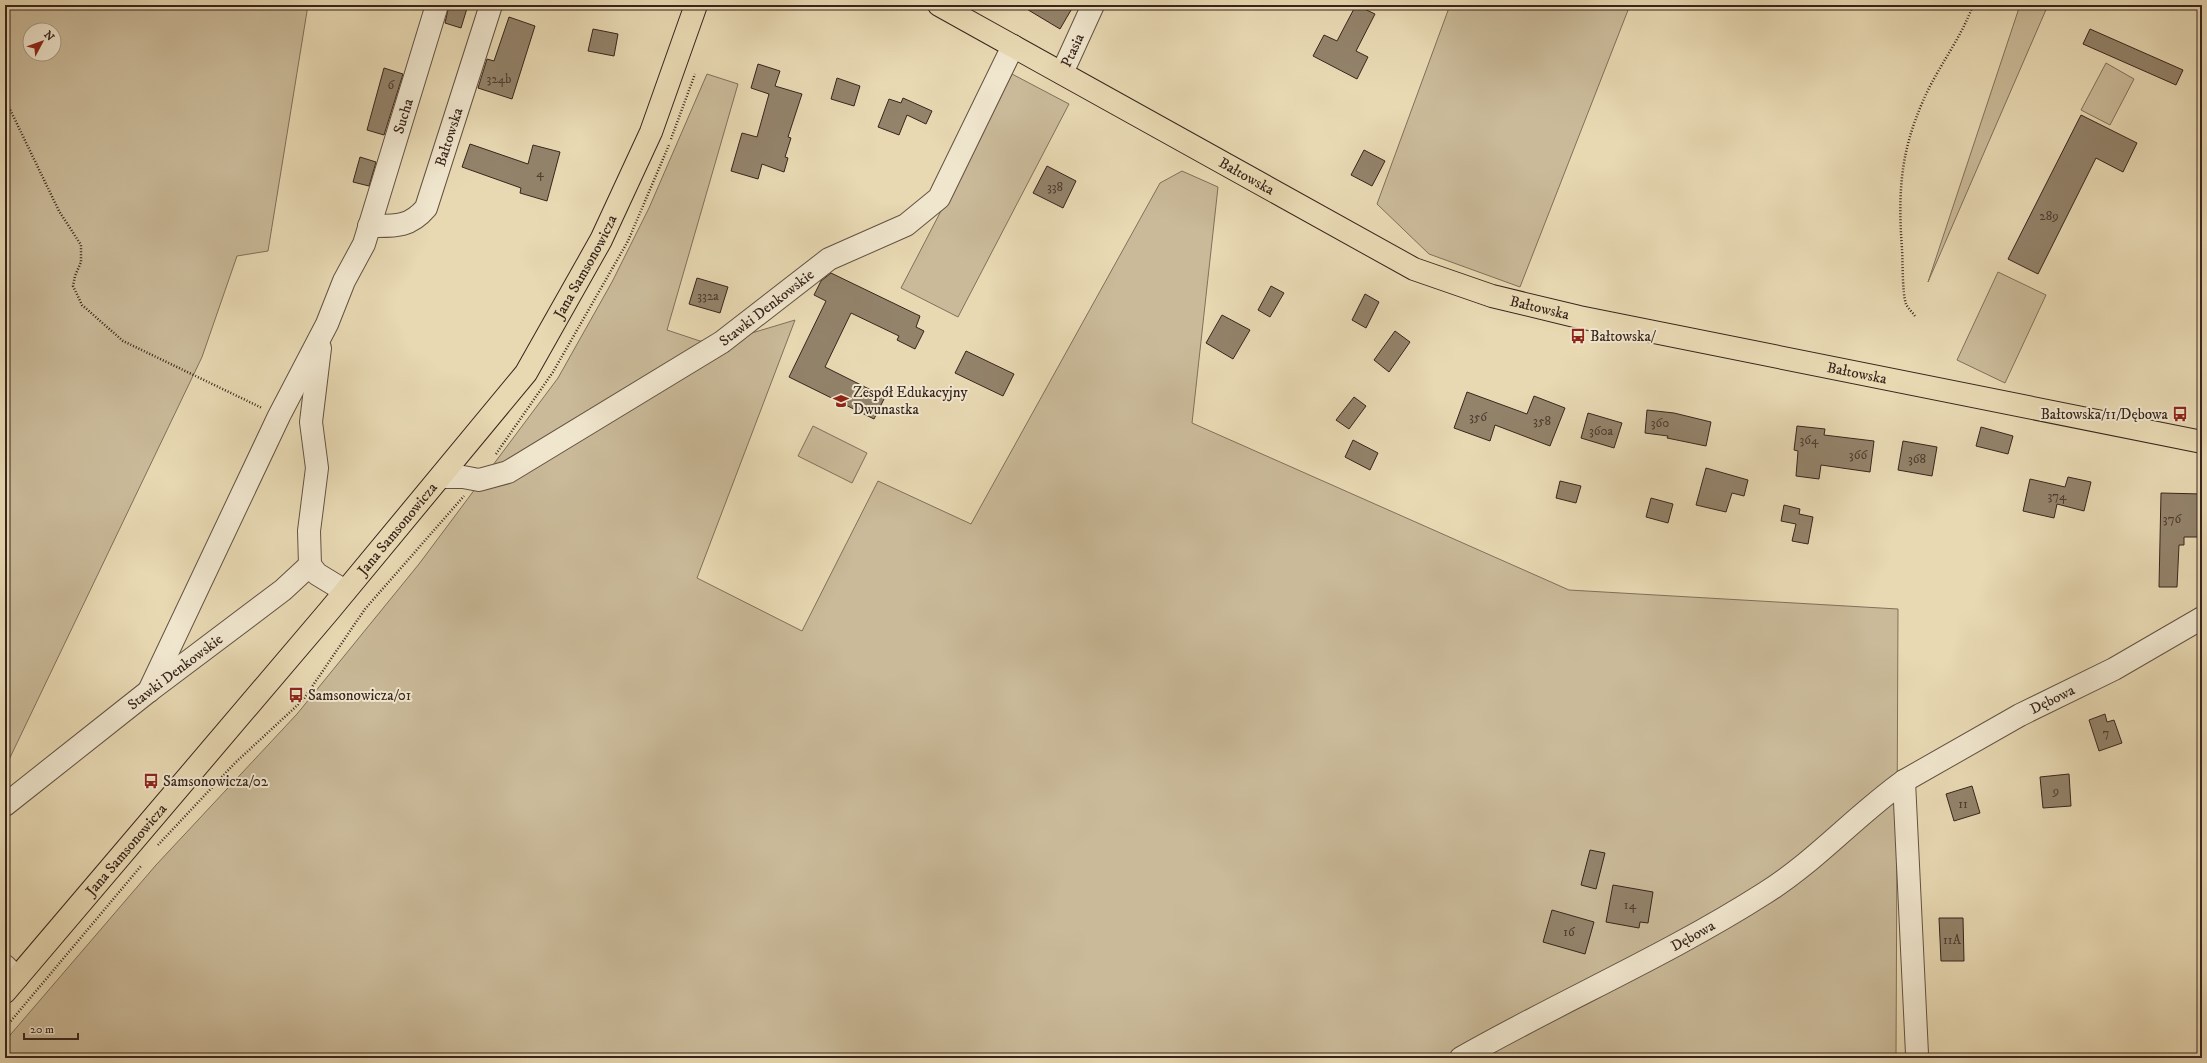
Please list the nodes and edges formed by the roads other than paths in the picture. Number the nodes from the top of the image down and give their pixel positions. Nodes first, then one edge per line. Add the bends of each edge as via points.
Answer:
1 (437, 5) edge
2 (491, 5) edge
3 (939, 5) edge
4 (1093, 5) edge
5 (696, 6) edge
6 (1013, 46) junction
7 (1062, 73) junction
8 (369, 226) junction
9 (327, 324) junction
10 (2202, 442) edge
11 (441, 477) junction
12 (310, 565) junction
13 (344, 591) junction
14 (2202, 618) edge
15 (150, 691) junction
16 (1904, 781) junction
17 (5, 805) edge
18 (9, 978) edge
19 (1916, 1054) dead end
20 (1461, 1058) edge

1 - 8 street, Sucha
2 - 8 street, Bałtowska via 426,208 417,219 403,225
3 - 6 main road, Bałtowska
4 - 7 street, Ptasia
5 - 11 main road, Jana Samsonowicza via 652,132 601,240 526,373
6 - 7 main road, Bałtowska
6 - 11 street, Stawki Denkowskie via 939,198 906,225 829,259 722,342 508,472 479,480
7 - 10 main road, Bałtowska via 1414,269 1492,296 1665,335
8 - 9 street, Sucha via 364,244 344,281
9 - 12 street via 320,347 311,422 317,468 309,531
9 - 15 street via 279,416
11 - 13 main road, Jana Samsonowicza
12 - 13 street via 317,574
12 - 15 street, Stawki Denkowskie via 283,590
13 - 18 main road, Jana Samsonowicza
14 - 16 street, Dębowa via 2114,669 2020,715
15 - 17 street, Stawki Denkowskie
16 - 19 street
16 - 20 street, Dębowa via 1888,792 1807,864 1765,893 1697,933

